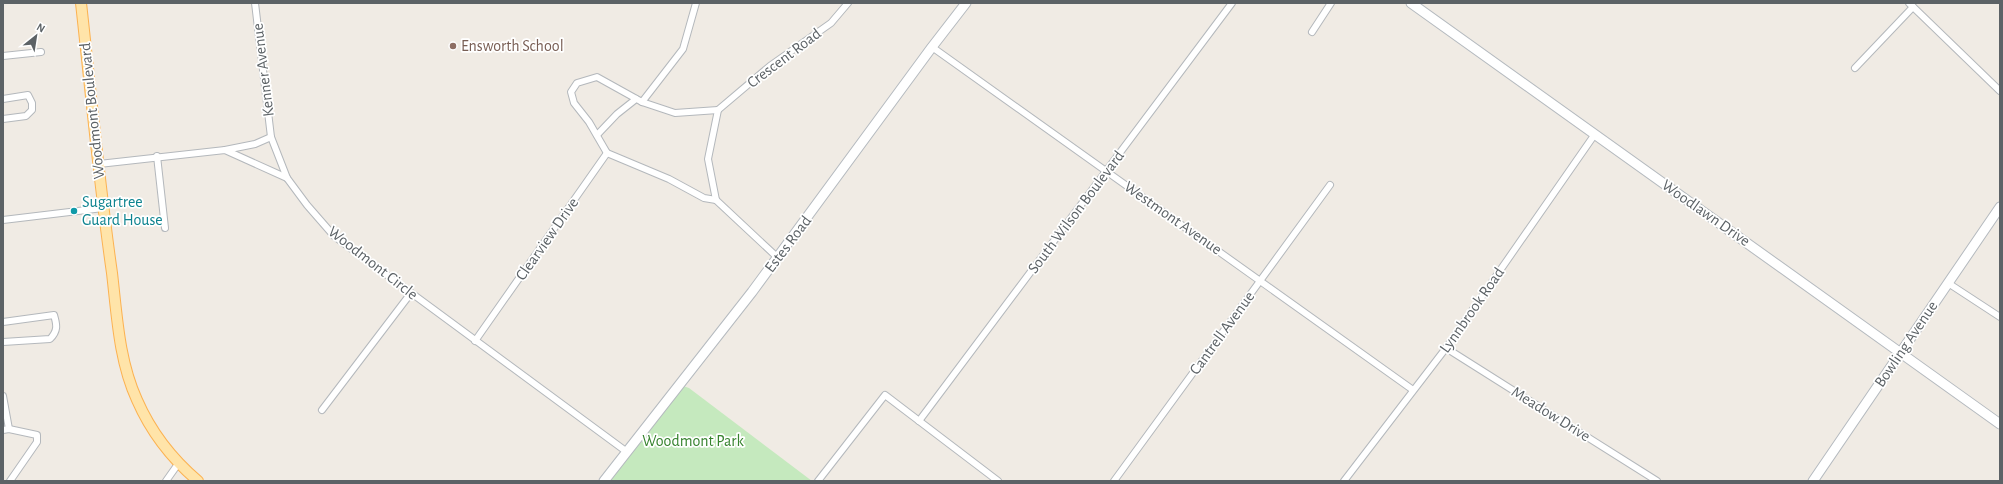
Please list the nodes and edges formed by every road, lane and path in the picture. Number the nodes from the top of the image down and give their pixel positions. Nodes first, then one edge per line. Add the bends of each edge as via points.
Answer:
1 (81, 3) edge
2 (255, 3) edge
3 (696, 3) edge
4 (848, 3) edge
5 (966, 3) edge
6 (1232, 3) edge
7 (1331, 3) edge
8 (1411, 3) edge
9 (1911, 5) edge
10 (1312, 32) dead end
11 (932, 47) junction
12 (40, 52) dead end
13 (3, 56) edge
14 (1855, 68) dead end
15 (2000, 91) edge
16 (3, 99) edge
17 (639, 100) junction
18 (718, 110) junction
19 (3, 119) edge
20 (1596, 134) junction
21 (597, 135) junction
22 (271, 137) junction
23 (225, 150) junction
24 (607, 153) junction
25 (157, 156) junction
26 (98, 164) junction
27 (1107, 172) junction
28 (287, 178) junction
29 (1330, 184) dead end
30 (716, 200) junction
31 (2000, 206) edge
32 (103, 208) junction
33 (3, 220) edge
34 (165, 228) dead end
35 (777, 257) junction
36 (1260, 280) junction
37 (1948, 283) junction
38 (411, 293) junction
39 (2000, 317) edge
40 (3, 322) edge
41 (3, 342) edge
42 (475, 342) junction
43 (1446, 348) junction
44 (1900, 352) junction
45 (1413, 390) junction
46 (3, 396) edge
47 (322, 410) dead end
48 (919, 421) junction
49 (2000, 424) edge
50 (6, 430) edge
51 (627, 452) junction
52 (178, 464) junction
53 (1345, 479) edge
54 (10, 481) edge
55 (166, 481) edge
56 (198, 481) edge
57 (604, 481) edge
58 (818, 481) edge
59 (998, 481) edge
60 (1114, 481) edge
61 (1353, 481) edge
62 (1657, 481) edge
63 (1813, 481) edge

1 - 26 main road, Woodmont Boulevard
2 - 22 street, Kenner Avenue
3 - 17 street via 683,49
4 - 18 street, Crescent Road via 831,23 770,66
5 - 11 street, Estes Road
6 - 27 street, South Wilson Boulevard
7 - 10 street
8 - 20 street, Woodlawn Drive
9 - 14 street
9 - 15 street
11 - 27 street, Westmont Avenue
11 - 35 street, Estes Road
12 - 13 street
16 - 19 street via 28,95 32,103 32,110 26,116
17 - 18 street via 675,113
17 - 21 street via 617,114
17 - 21 street via 597,77 577,83 571,92 574,103
18 - 30 street via 708,159
20 - 43 street, Lynnbrook Road
20 - 44 street, Woodlawn Drive
21 - 24 street
22 - 23 street, Kenner Avenue via 255,144
22 - 28 street, Kenner Avenue
23 - 25 street, Woodmont Circle
23 - 28 street, Woodmont Circle
24 - 30 street via 669,179 704,198
24 - 42 street, Clearview Drive
25 - 26 street, Woodmont Circle
25 - 34 street
26 - 32 main road, Woodmont Boulevard
27 - 36 street, Westmont Avenue
27 - 48 street, South Wilson Boulevard
28 - 38 street, Woodmont Circle via 334,236
29 - 36 street, Cantrell Avenue
30 - 35 street
31 - 37 street, Bowling Avenue
32 - 33 street
32 - 52 main road, Woodmont Boulevard via 121,347 129,381 148,424
35 - 51 street, Estes Road
36 - 45 street, Westmont Avenue
36 - 60 street, Cantrell Avenue
37 - 39 street
37 - 44 street, Bowling Avenue
38 - 42 street, Woodmont Circle
38 - 47 street
40 - 41 street via 54,315 57,325 56,333 50,339
42 - 51 street, Woodmont Circle
43 - 45 street, Lynnbrook Road
43 - 62 street, Meadow Drive
44 - 49 street, Woodlawn Drive
44 - 63 street, Bowling Avenue
45 - 53 street, Lynnbrook Road
46 - 50 street
48 - 58 street via 885,395
48 - 59 street
50 - 54 street via 37,435 37,442
51 - 57 street, Estes Road
52 - 55 street
52 - 56 main road, Woodmont Boulevard
53 - 61 street

